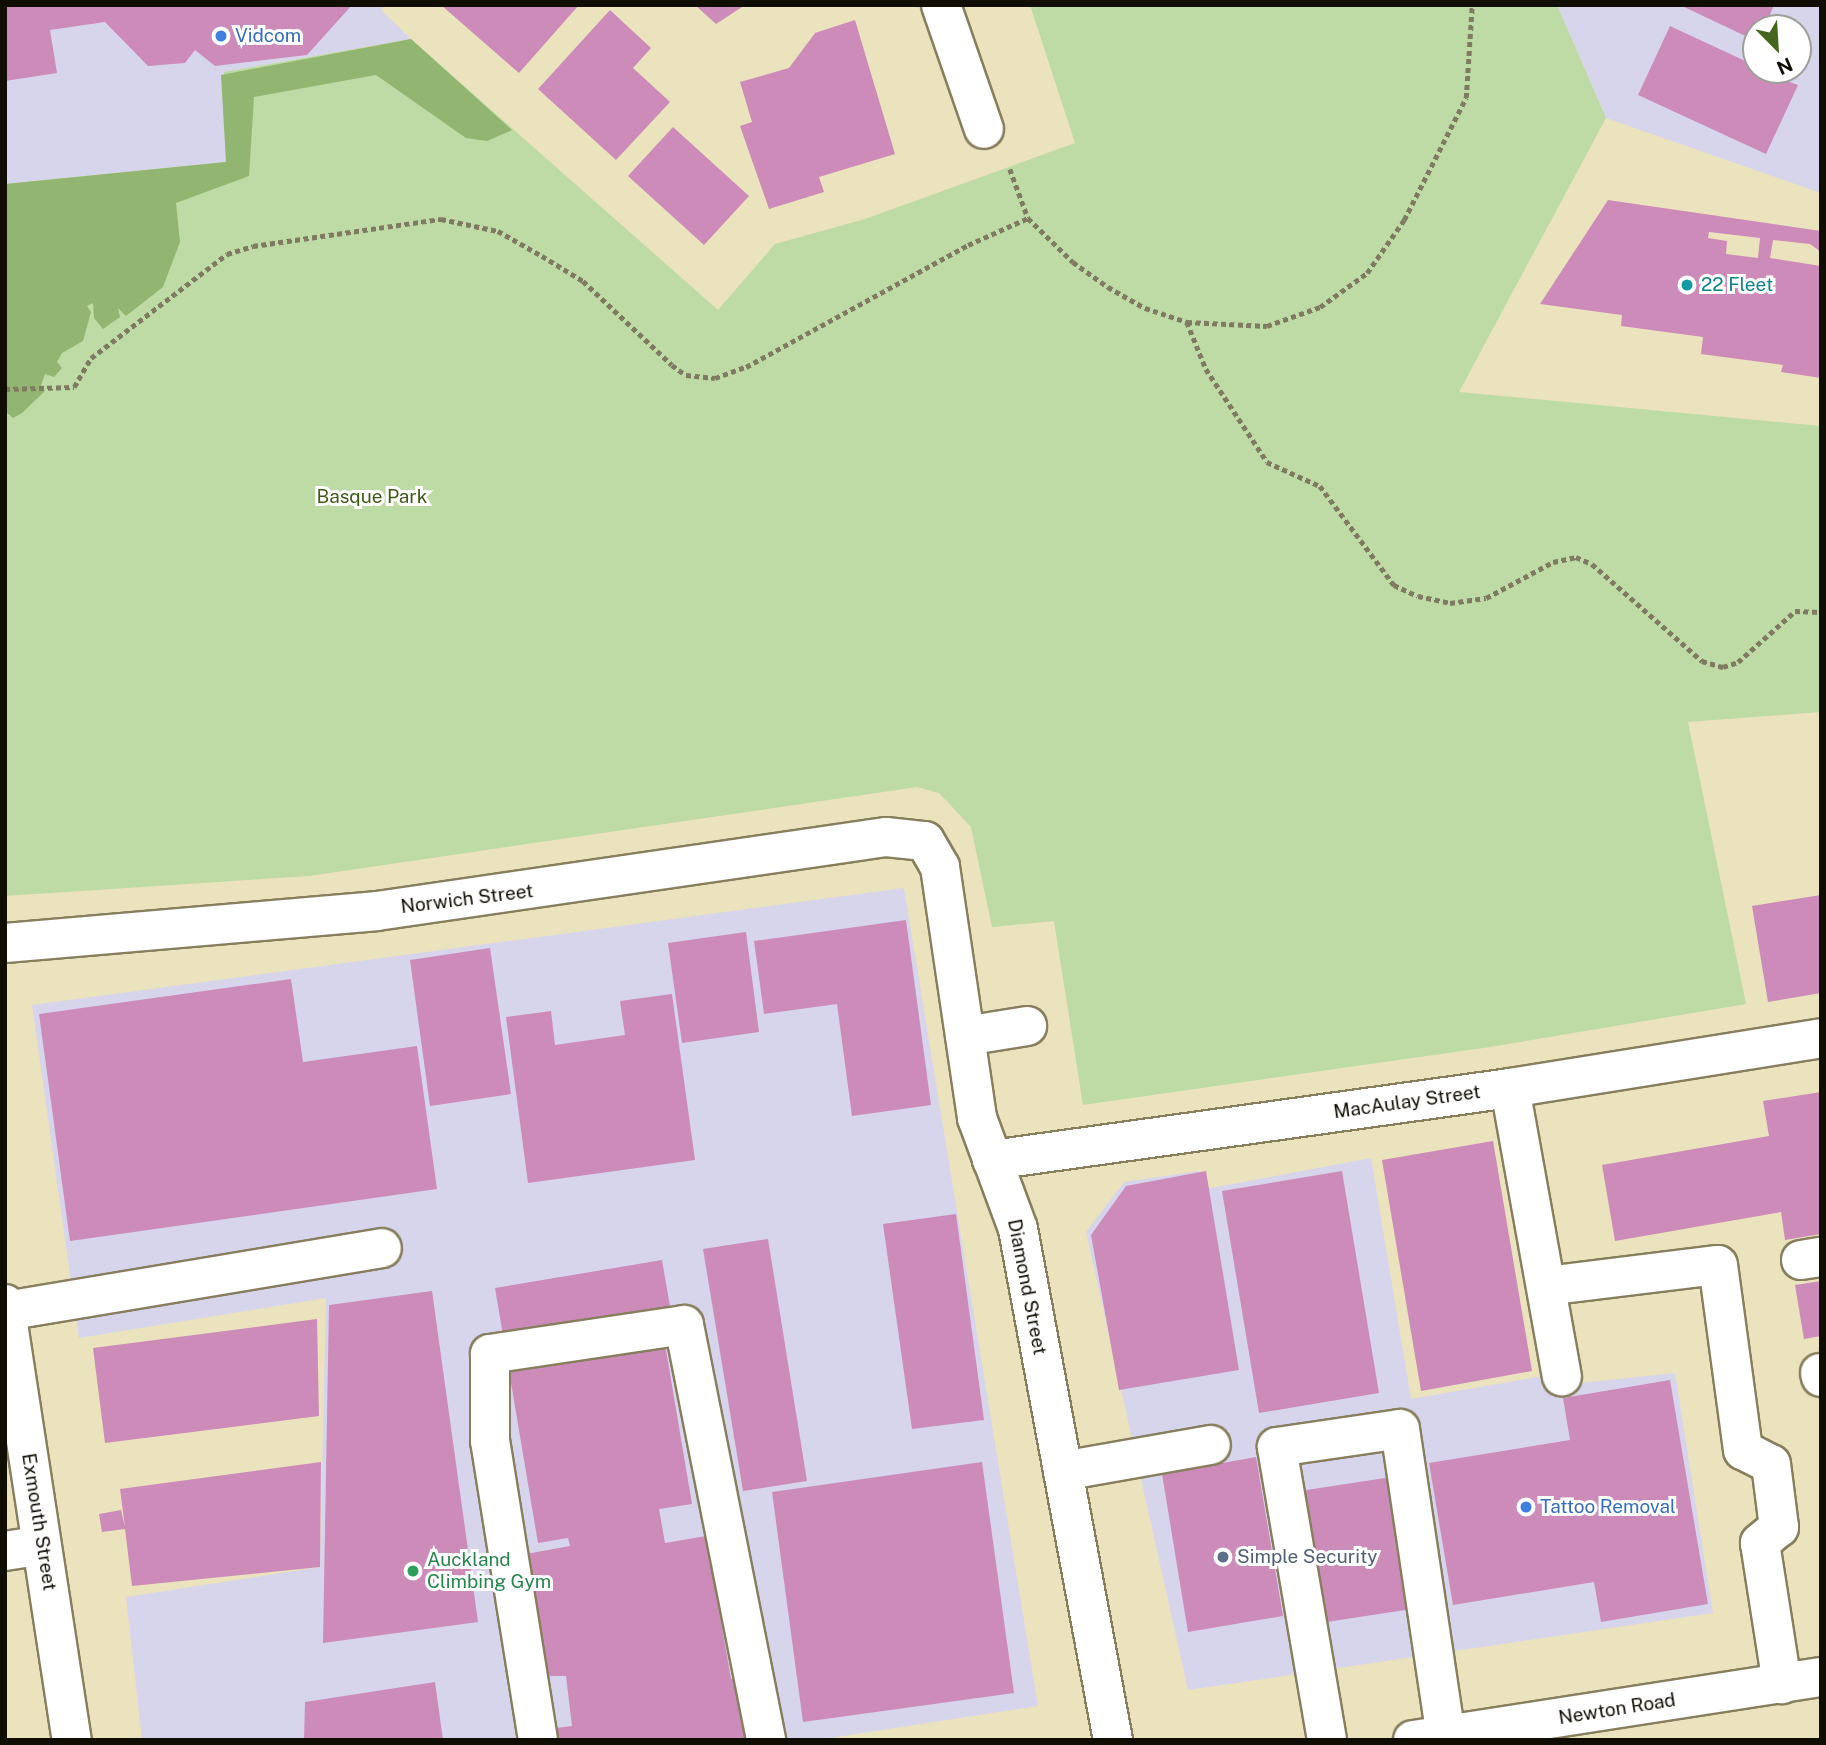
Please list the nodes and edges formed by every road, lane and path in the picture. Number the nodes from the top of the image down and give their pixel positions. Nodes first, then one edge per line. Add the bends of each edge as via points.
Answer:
1 (941, 5) edge
2 (1472, 5) edge
3 (984, 129) joint
4 (1028, 218) junction
5 (1186, 322) junction
6 (5, 389) edge
7 (1821, 612) edge
8 (925, 841) joint
9 (5, 943) edge
10 (1027, 1026) dead end
11 (965, 1036) junction
12 (1821, 1038) edge
13 (1510, 1088) junction
14 (992, 1160) junction
15 (382, 1248) dead end
16 (1546, 1286) junction
17 (6, 1307) edge
18 (1562, 1377) dead end
19 (1211, 1445) dead end
20 (1063, 1471) junction
21 (42, 1545) junction
22 (5, 1551) edge
23 (1821, 1677) edge
24 (1782, 1684) junction
25 (1564, 1729) edge
26 (1429, 1737) edge
27 (72, 1740) edge
28 (538, 1740) edge
29 (766, 1740) edge
30 (1114, 1740) edge
31 (1327, 1740) edge

1 - 3 street
2 - 5 path via 1466,98 1423,186 1367,273 1320,307 1267,326
3 - 4 path via 1004,157
4 - 5 path via 1073,262 1108,287 1145,308
4 - 6 path via 968,245 746,367 715,378 686,374 672,365 583,281 542,256 498,231 441,219 253,246 227,254 91,358 74,387
5 - 7 path via 1206,369 1268,462 1320,486 1394,585 1418,596 1450,603 1486,598 1553,562 1576,557 1592,564 1702,661 1723,667 1738,662 1795,611
8 - 9 street, Norwich Street via 886,837 377,911
8 - 11 street, Diamond Street via 940,866
10 - 11 street
11 - 14 street, Diamond Street via 977,1118
12 - 13 street, MacAulay Street
13 - 14 street, MacAulay Street
13 - 16 street
14 - 20 street, Diamond Street via 1018,1229
15 - 17 street
16 - 18 street
16 - 24 street via 1718,1265 1743,1450 1771,1464 1779,1527 1760,1543
17 - 21 street, Exmouth Street
19 - 20 street
20 - 30 street, Diamond Street
21 - 22 street
21 - 27 street, Exmouth Street
23 - 24 street, Newton Road
24 - 25 street, Newton Road
25 - 26 street, Newton Road
26 - 31 street via 1400,1429 1277,1447
28 - 29 street via 490,1441 490,1354 684,1325

